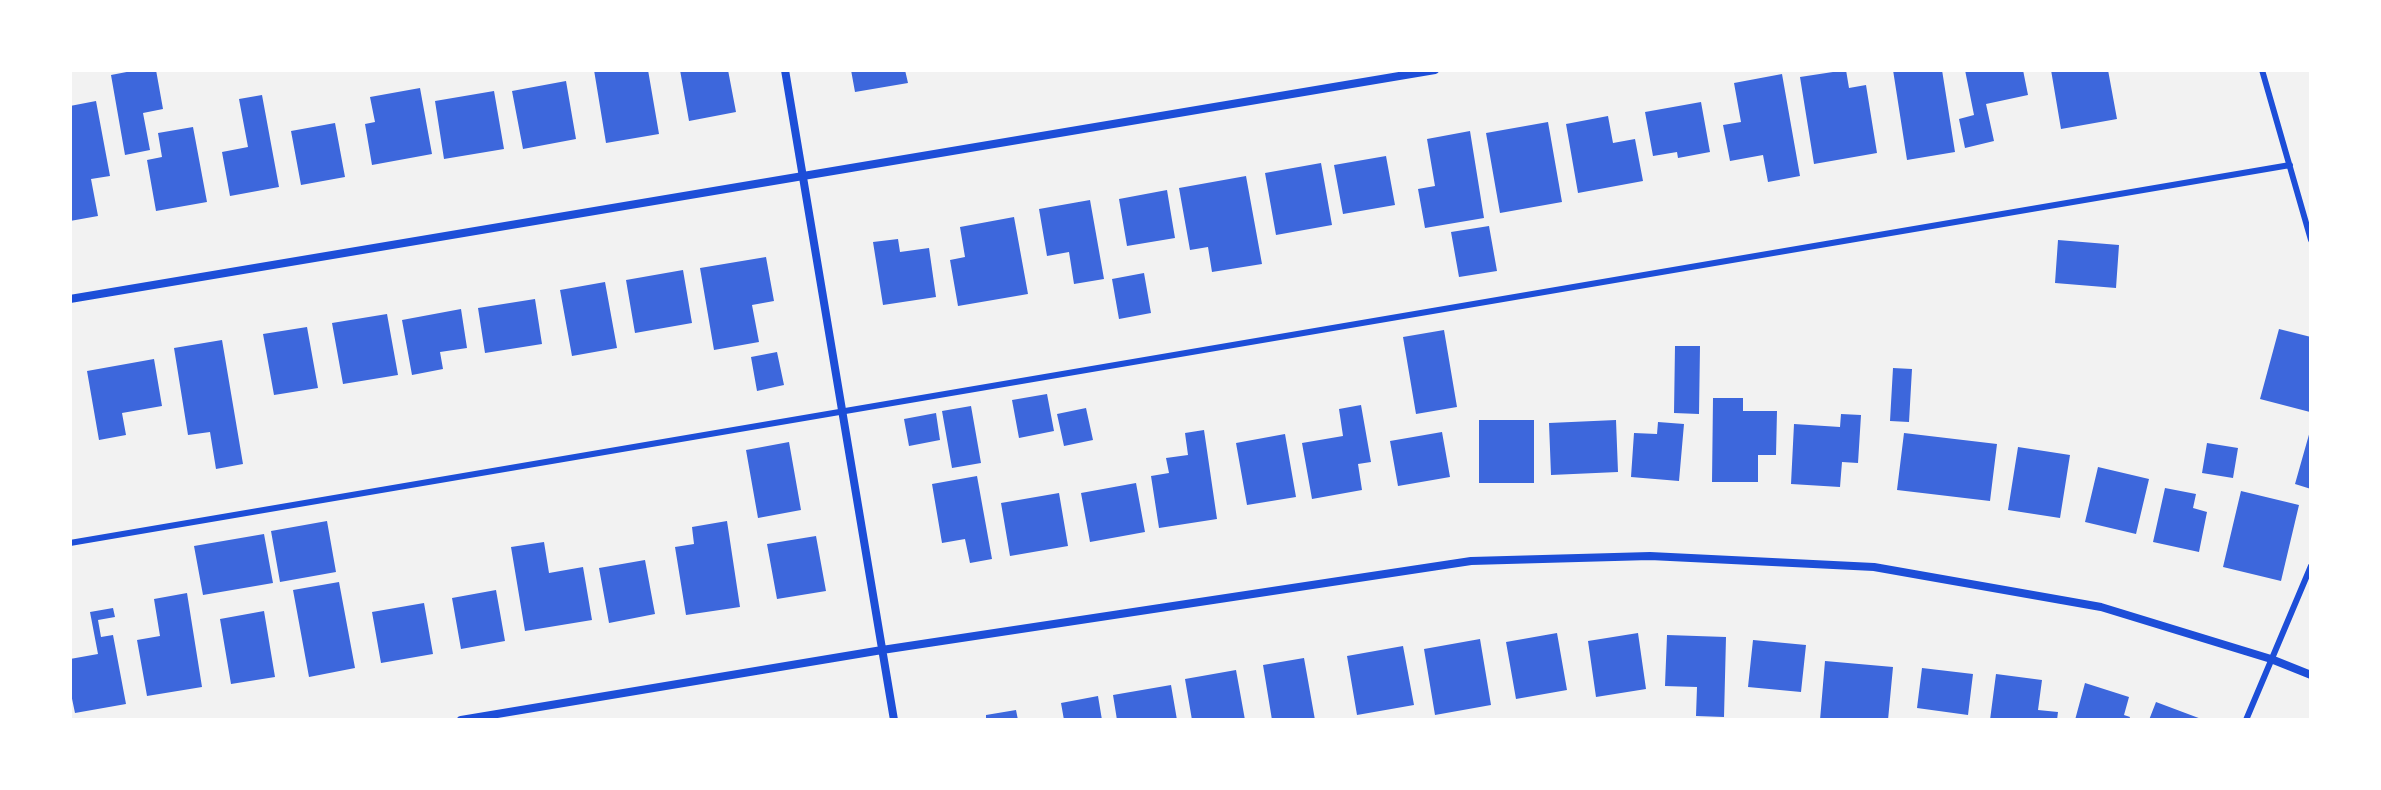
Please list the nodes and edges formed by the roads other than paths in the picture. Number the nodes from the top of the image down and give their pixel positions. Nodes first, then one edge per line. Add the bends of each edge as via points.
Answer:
1 (785, 70) edge
2 (1435, 70) edge
3 (2262, 70) edge
4 (2290, 165) junction
5 (803, 177) junction
6 (2311, 240) edge
7 (70, 299) edge
8 (842, 413) junction
9 (70, 543) edge
10 (2311, 566) edge
11 (882, 650) junction
12 (2271, 659) junction
13 (2311, 675) edge
14 (461, 720) edge
15 (894, 720) edge
16 (2246, 720) edge

1 - 5 street
2 - 5 street
3 - 4 lane
4 - 6 lane
4 - 8 lane
5 - 7 street
5 - 8 street
8 - 9 lane
8 - 11 street
10 - 12 lane
11 - 12 street via 1471,561 1650,556 1874,567 2101,607
11 - 14 street
11 - 15 street
12 - 13 street
12 - 16 lane

